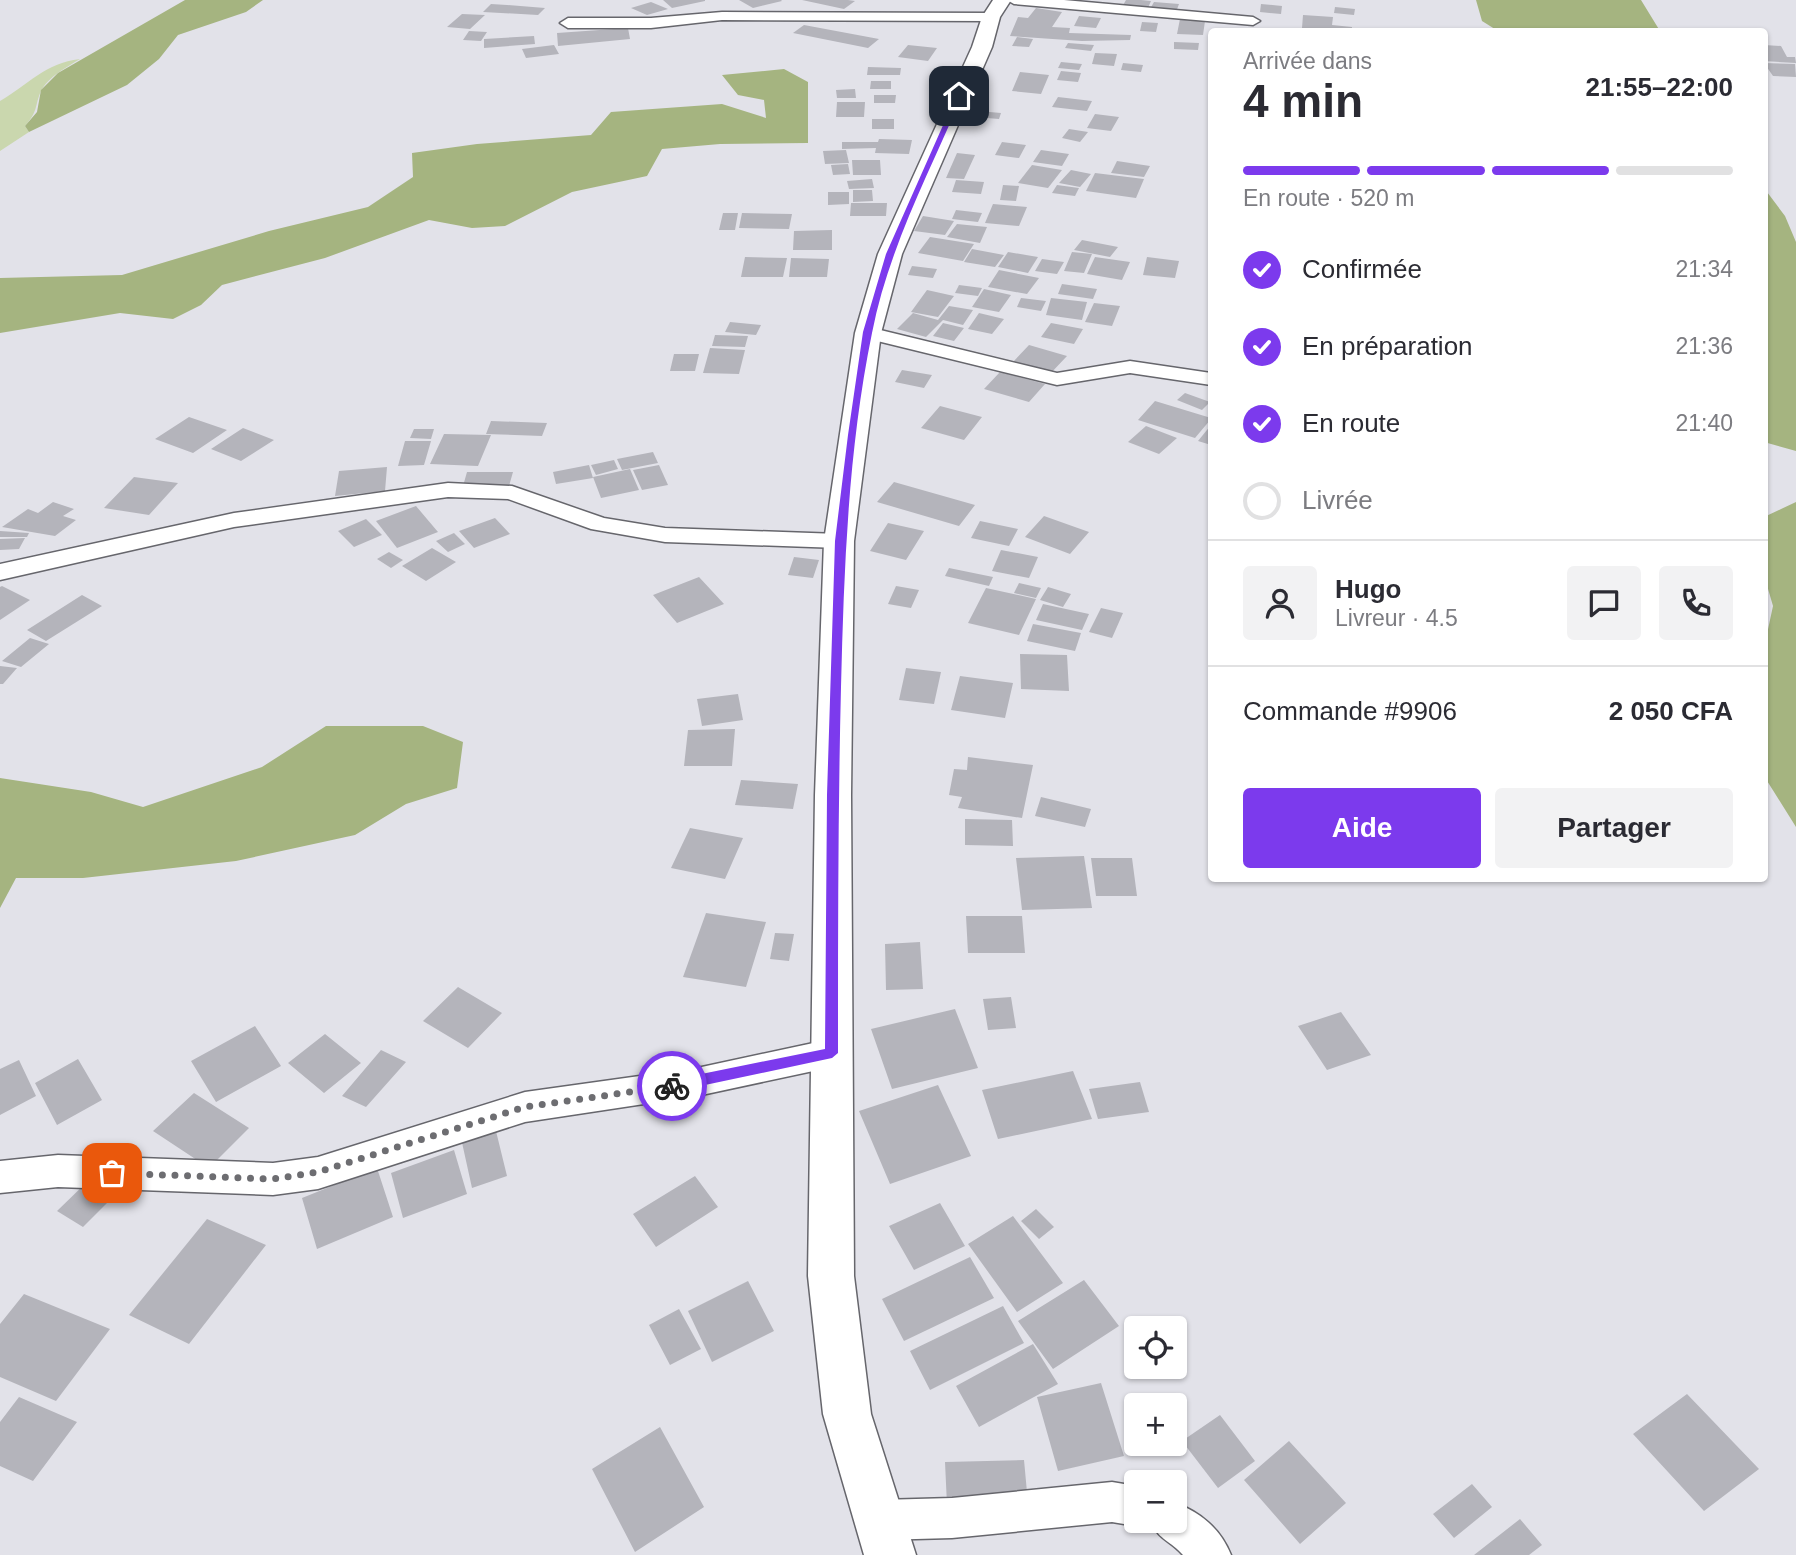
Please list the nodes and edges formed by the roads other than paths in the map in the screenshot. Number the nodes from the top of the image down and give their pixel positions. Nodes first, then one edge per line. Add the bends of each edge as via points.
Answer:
1 (1002, 6) edge
2 (1254, 21) dead end
3 (568, 23) dead end
4 (867, 332) junction
5 (1208, 379) edge
6 (839, 541) junction
7 (0, 572) edge
8 (832, 1053) junction
9 (0, 1177) edge
10 (1124, 1504) edge
11 (1187, 1530) edge
12 (885, 1537) edge
13 (1210, 1555) edge

1 - 2 street
1 - 3 street
1 - 4 street via 890,254
4 - 5 street via 1057,379 1130,367
4 - 6 street
6 - 7 street via 665,535 599,524 513,494 448,490 234,520
6 - 8 street
8 - 9 street via 697,1082 525,1107 307,1174 273,1179 58,1171
8 - 12 street via 831,1276 847,1414
10 - 12 street via 978,1516
11 - 13 street

